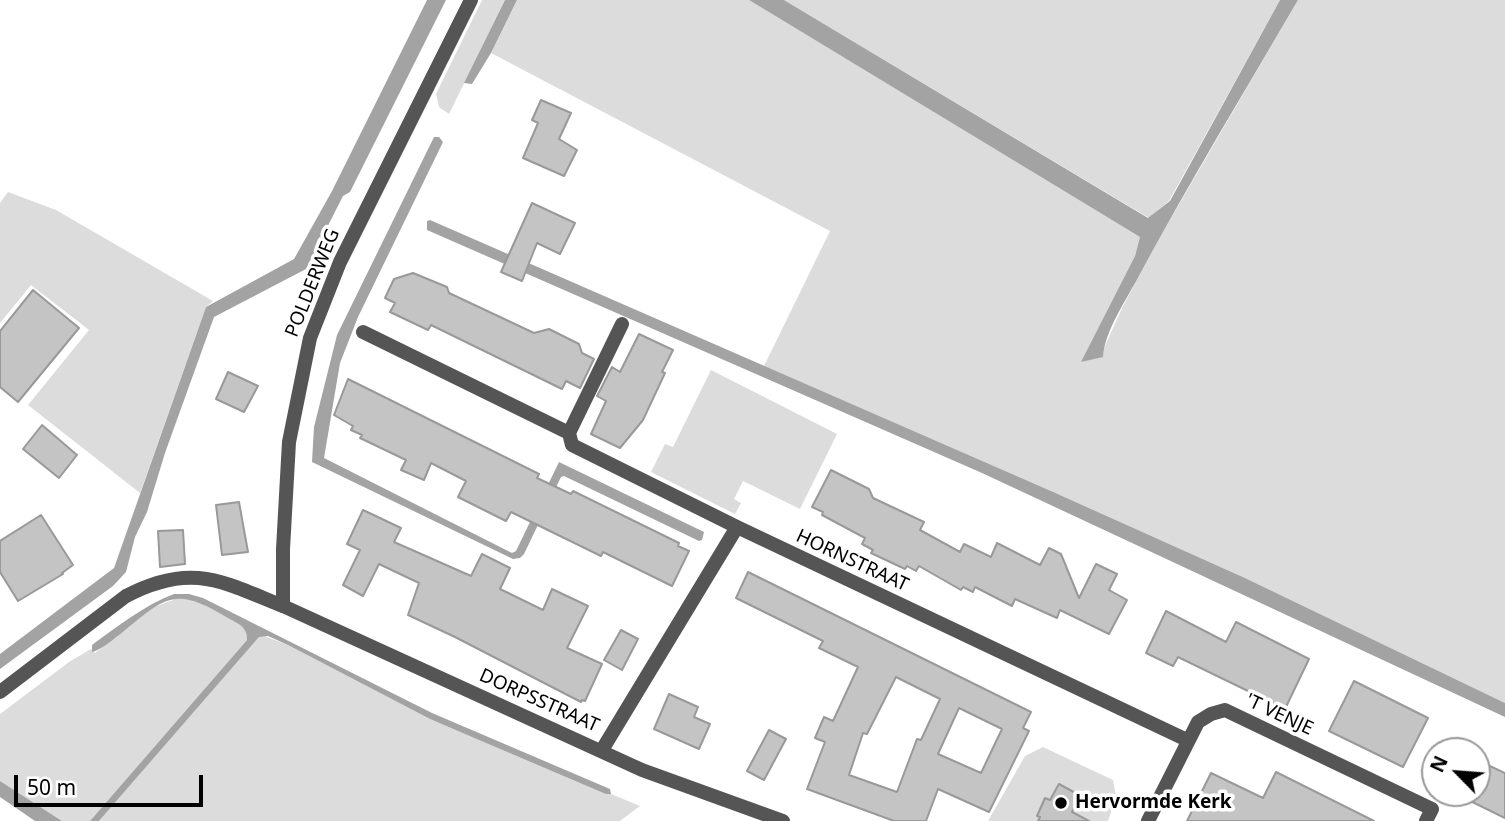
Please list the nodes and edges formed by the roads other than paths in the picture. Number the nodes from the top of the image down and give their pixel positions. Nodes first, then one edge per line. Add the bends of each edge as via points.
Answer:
1 (471, 0) edge
2 (621, 324) dead end
3 (363, 332) dead end
4 (569, 433) junction
5 (737, 527) junction
6 (283, 606) junction
7 (0, 692) edge
8 (1187, 740) junction
9 (601, 750) junction
10 (783, 821) edge
11 (1148, 821) edge
12 (1426, 821) edge

1 - 6 street, POLDERWEG via 340,262 310,338 289,442
2 - 4 street
3 - 4 street, HORNSTRAAT
4 - 5 street, HORNSTRAAT via 572,445
5 - 8 street, HORNSTRAAT
5 - 9 street
6 - 7 street, DORPSSTRAAT via 212,578 174,578 149,584 126,596
6 - 9 street, DORPSSTRAAT
8 - 11 street, 'T VENJE
8 - 12 street, 'T VENJE via 1198,722 1225,710 1432,809
9 - 10 street, DORPSSTRAAT via 672,782

